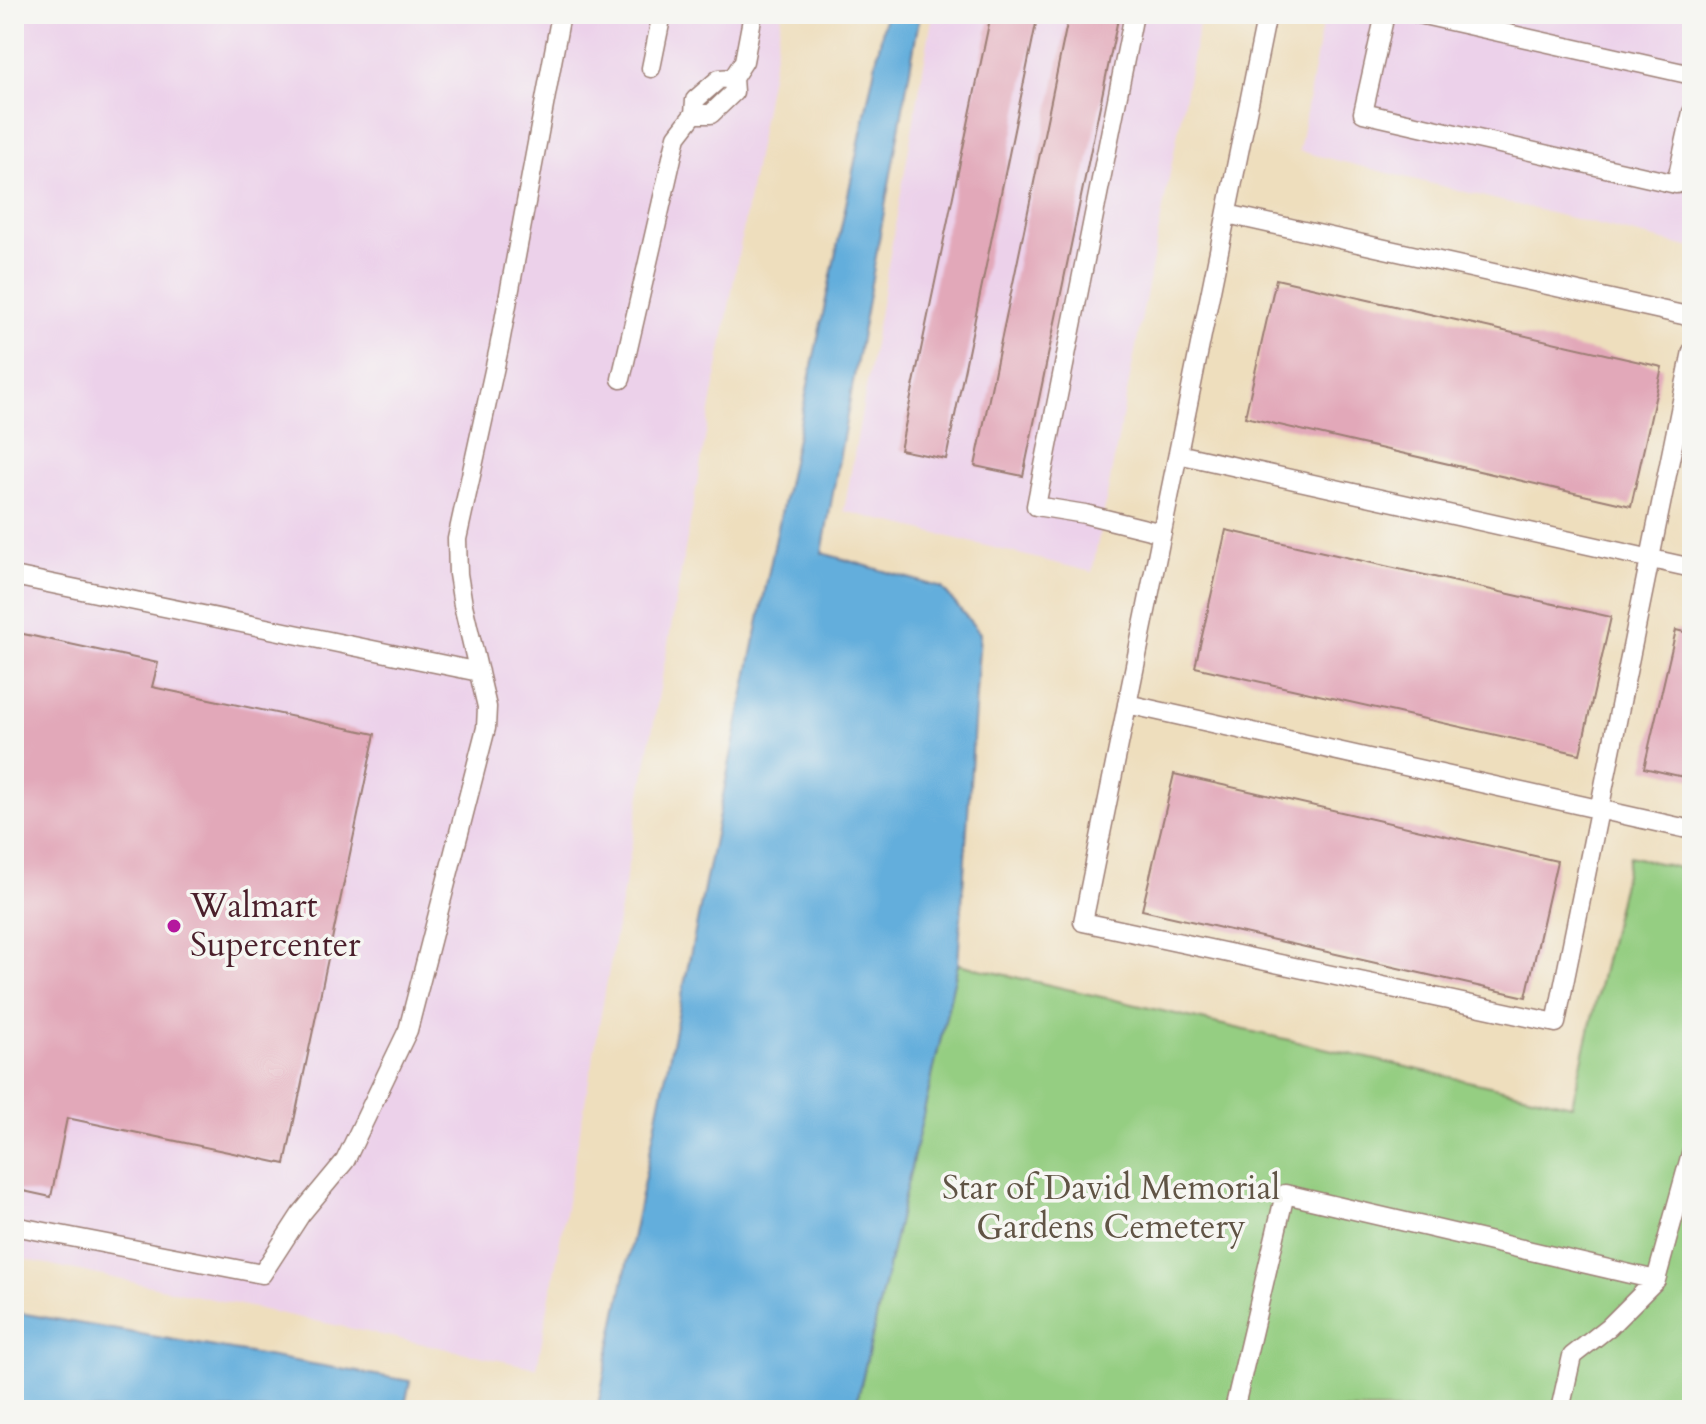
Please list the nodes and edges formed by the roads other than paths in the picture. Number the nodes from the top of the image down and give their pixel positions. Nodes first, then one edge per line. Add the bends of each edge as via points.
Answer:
1 (662, 14) edge
2 (753, 14) edge
3 (1134, 14) edge
4 (1267, 14) edge
5 (1385, 14) edge
6 (1419, 14) edge
7 (559, 17) edge
8 (651, 68) dead end
9 (1692, 75) edge
10 (1692, 112) edge
11 (1684, 187) edge
12 (1227, 214) junction
13 (1692, 317) edge
14 (1692, 351) edge
15 (621, 379) dead end
16 (1178, 454) junction
17 (1162, 533) junction
18 (1650, 559) junction
19 (1692, 568) edge
20 (14, 576) edge
21 (479, 672) junction
22 (1127, 704) junction
23 (1599, 810) junction
24 (1692, 830) edge
25 (1692, 1150) edge
26 (14, 1226) edge
27 (1656, 1280) junction
28 (1234, 1410) edge
29 (1560, 1410) edge

1 - 8 lane
2 - 15 lane via 744,61 733,78 734,92 711,114 694,114 677,136
3 - 17 lane via 1036,506
4 - 12 lane
5 - 11 lane via 1363,113
6 - 9 lane
7 - 21 lane via 499,348 457,539 463,605
10 - 11 lane
12 - 13 lane
12 - 16 lane
14 - 18 lane
16 - 17 lane
16 - 18 lane
17 - 22 lane
18 - 19 lane
18 - 23 lane
20 - 21 lane
21 - 26 lane via 486,728 408,1030 345,1161 301,1214 262,1274
22 - 23 lane
22 - 23 lane via 1083,922 1556,1023
23 - 24 lane
25 - 27 lane
27 - 28 lane via 1285,1194
27 - 29 lane via 1572,1356

